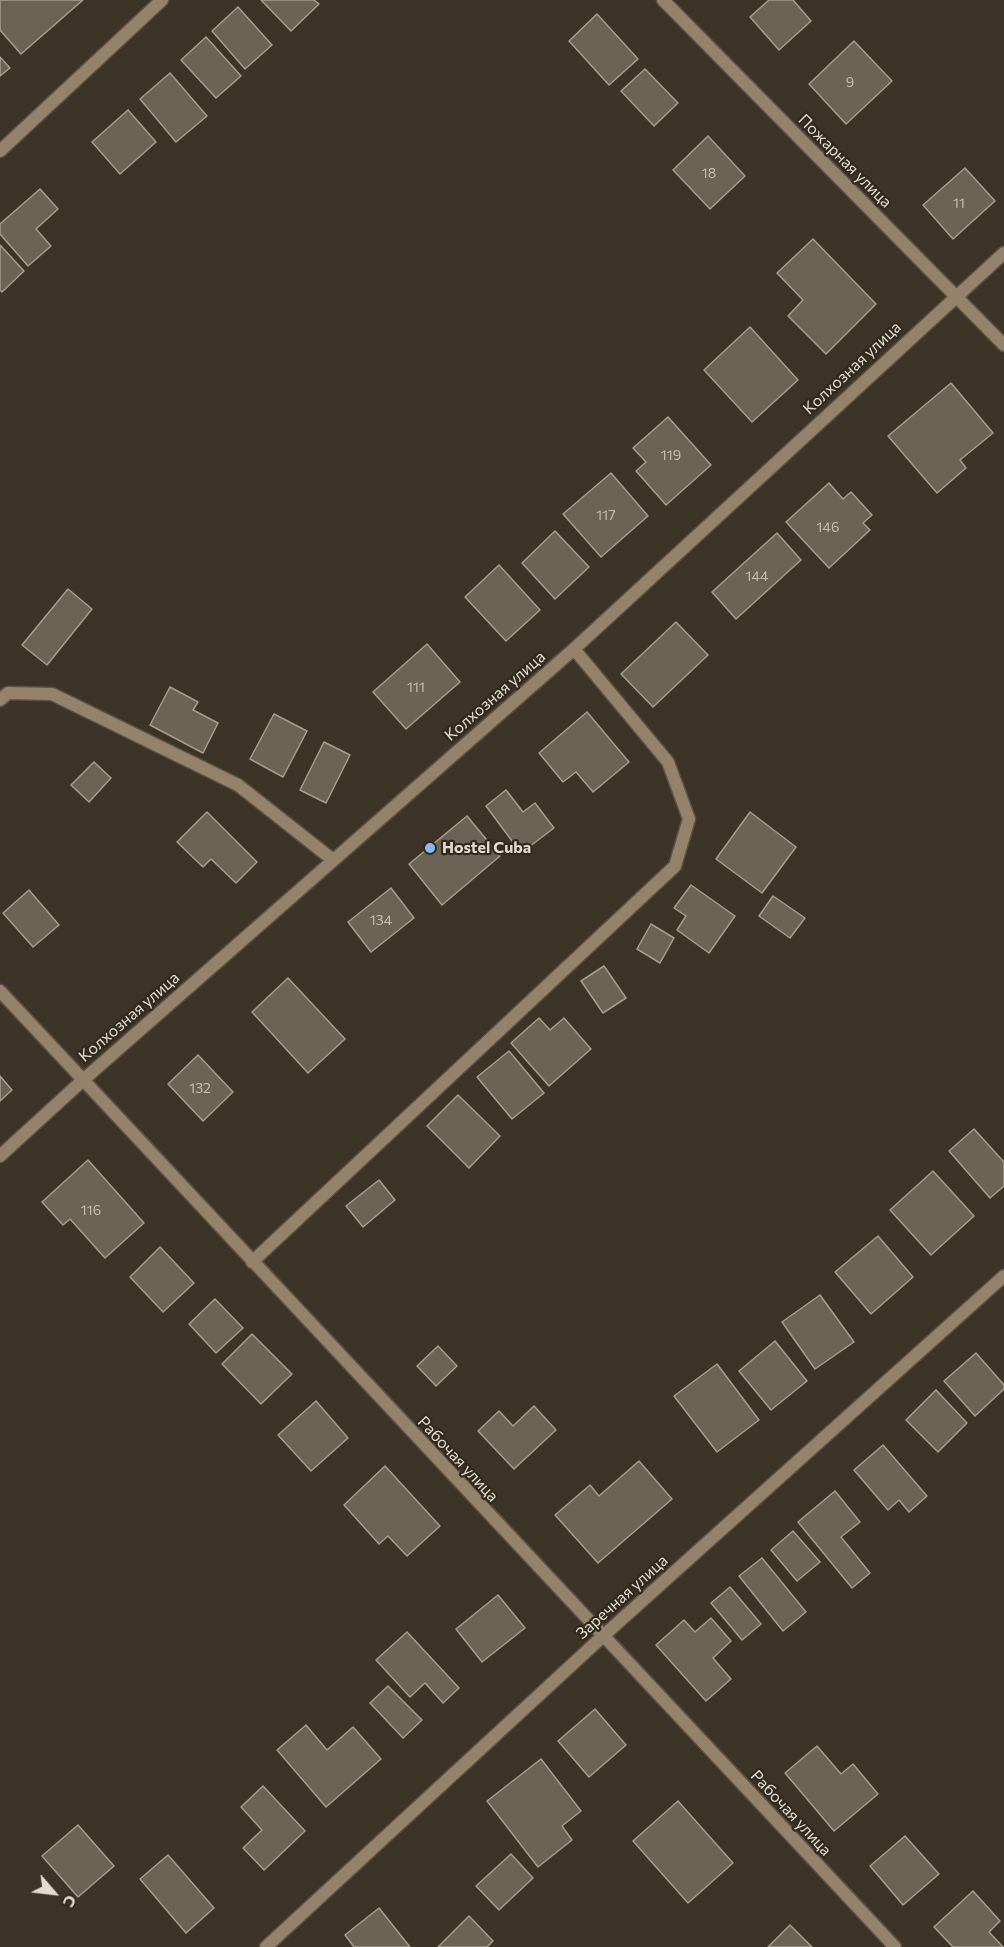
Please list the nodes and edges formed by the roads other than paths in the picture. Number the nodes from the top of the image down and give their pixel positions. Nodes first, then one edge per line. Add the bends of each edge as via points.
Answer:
1 (162, 0) edge
2 (663, 0) edge
3 (0, 151) edge
4 (1004, 253) edge
5 (955, 295) junction
6 (1004, 345) edge
7 (574, 649) junction
8 (0, 700) edge
9 (333, 860) junction
10 (0, 991) edge
11 (82, 1081) junction
12 (0, 1156) edge
13 (252, 1262) junction
14 (1004, 1276) edge
15 (602, 1637) junction
16 (266, 1947) edge
17 (895, 1947) edge

1 - 3 street
2 - 5 street, Пожарная улица
4 - 5 street, Колхозная улица
5 - 6 street, Пожарная улица
5 - 7 street, Колхозная улица
7 - 9 street, Колхозная улица
7 - 13 street via 668,762 688,819 675,866
8 - 9 street via 8,693 52,694 238,785
9 - 11 street, Колхозная улица
10 - 11 street, Рабочая улица
11 - 12 street, Колхозная улица
11 - 13 street, Рабочая улица
13 - 15 street, Рабочая улица
14 - 15 street, Заречная улица
15 - 16 street, Заречная улица
15 - 17 street, Рабочая улица

